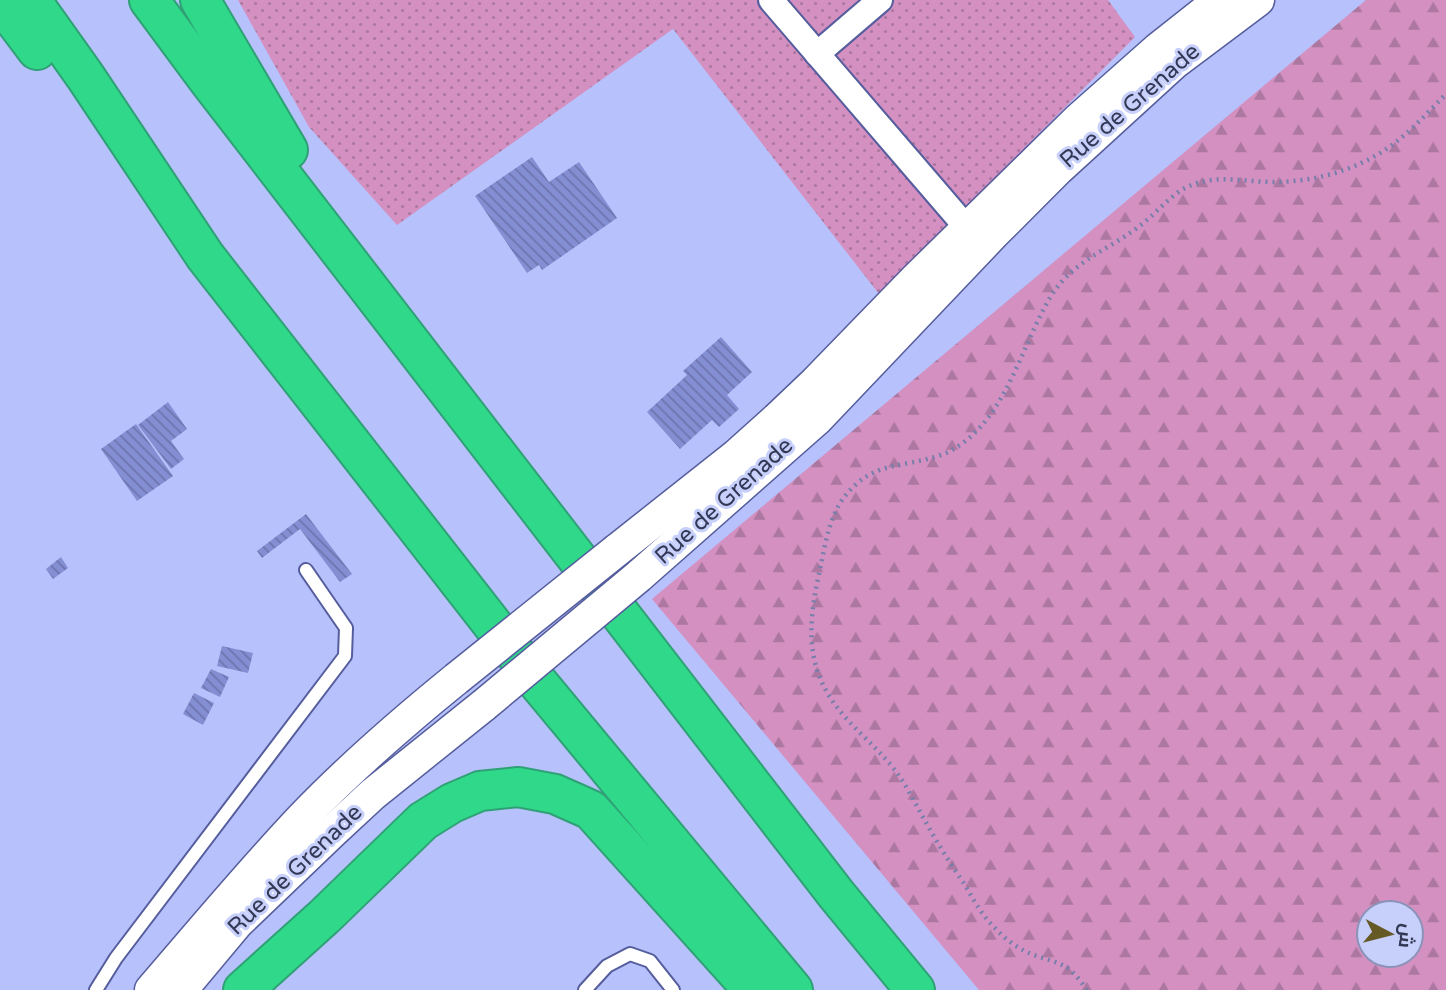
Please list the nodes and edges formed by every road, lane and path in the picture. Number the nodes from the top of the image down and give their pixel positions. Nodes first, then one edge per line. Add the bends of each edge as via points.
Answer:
1 (31, 0) edge
2 (149, 0) edge
3 (200, 0) edge
4 (771, 0) edge
5 (880, 0) edge
6 (1220, 0) edge
7 (1258, 0) edge
8 (0, 1) edge
9 (817, 54) junction
10 (1446, 94) edge
11 (975, 237) junction
12 (205, 256) junction
13 (379, 299) junction
14 (306, 570) dead end
15 (96, 990) edge
16 (151, 990) edge
17 (181, 990) edge
18 (243, 990) edge
19 (585, 990) edge
20 (673, 990) edge
21 (753, 990) edge
22 (793, 990) edge
23 (915, 990) edge
24 (1087, 990) edge

1 - 12 highway
2 - 13 highway
3 - 13 highway
4 - 9 street
5 - 9 street
6 - 11 street, Rue de Grenade via 1098,101
7 - 11 street, Rue de Grenade via 1174,64
8 - 12 highway
9 - 11 street
10 - 24 path via 1398,141 1338,173 1293,181 1212,179 1182,190 1138,228 1086,259 1061,282 1001,398 981,426 940,456 878,470 860,481 834,513 811,613 812,649 824,684 844,716 896,770 988,920 1009,942 1069,969
11 - 16 street, Rue de Grenade, bridge via 737,455 367,755 253,871
11 - 17 street, Rue de Grenade, bridge via 817,419 639,576 373,794 237,923
12 - 22 highway via 538,684
13 - 23 highway
14 - 15 lane via 346,628 345,656
18 - 21 highway via 424,821 480,791 517,787 555,794 591,810
19 - 20 lane via 607,966 631,954 650,961

